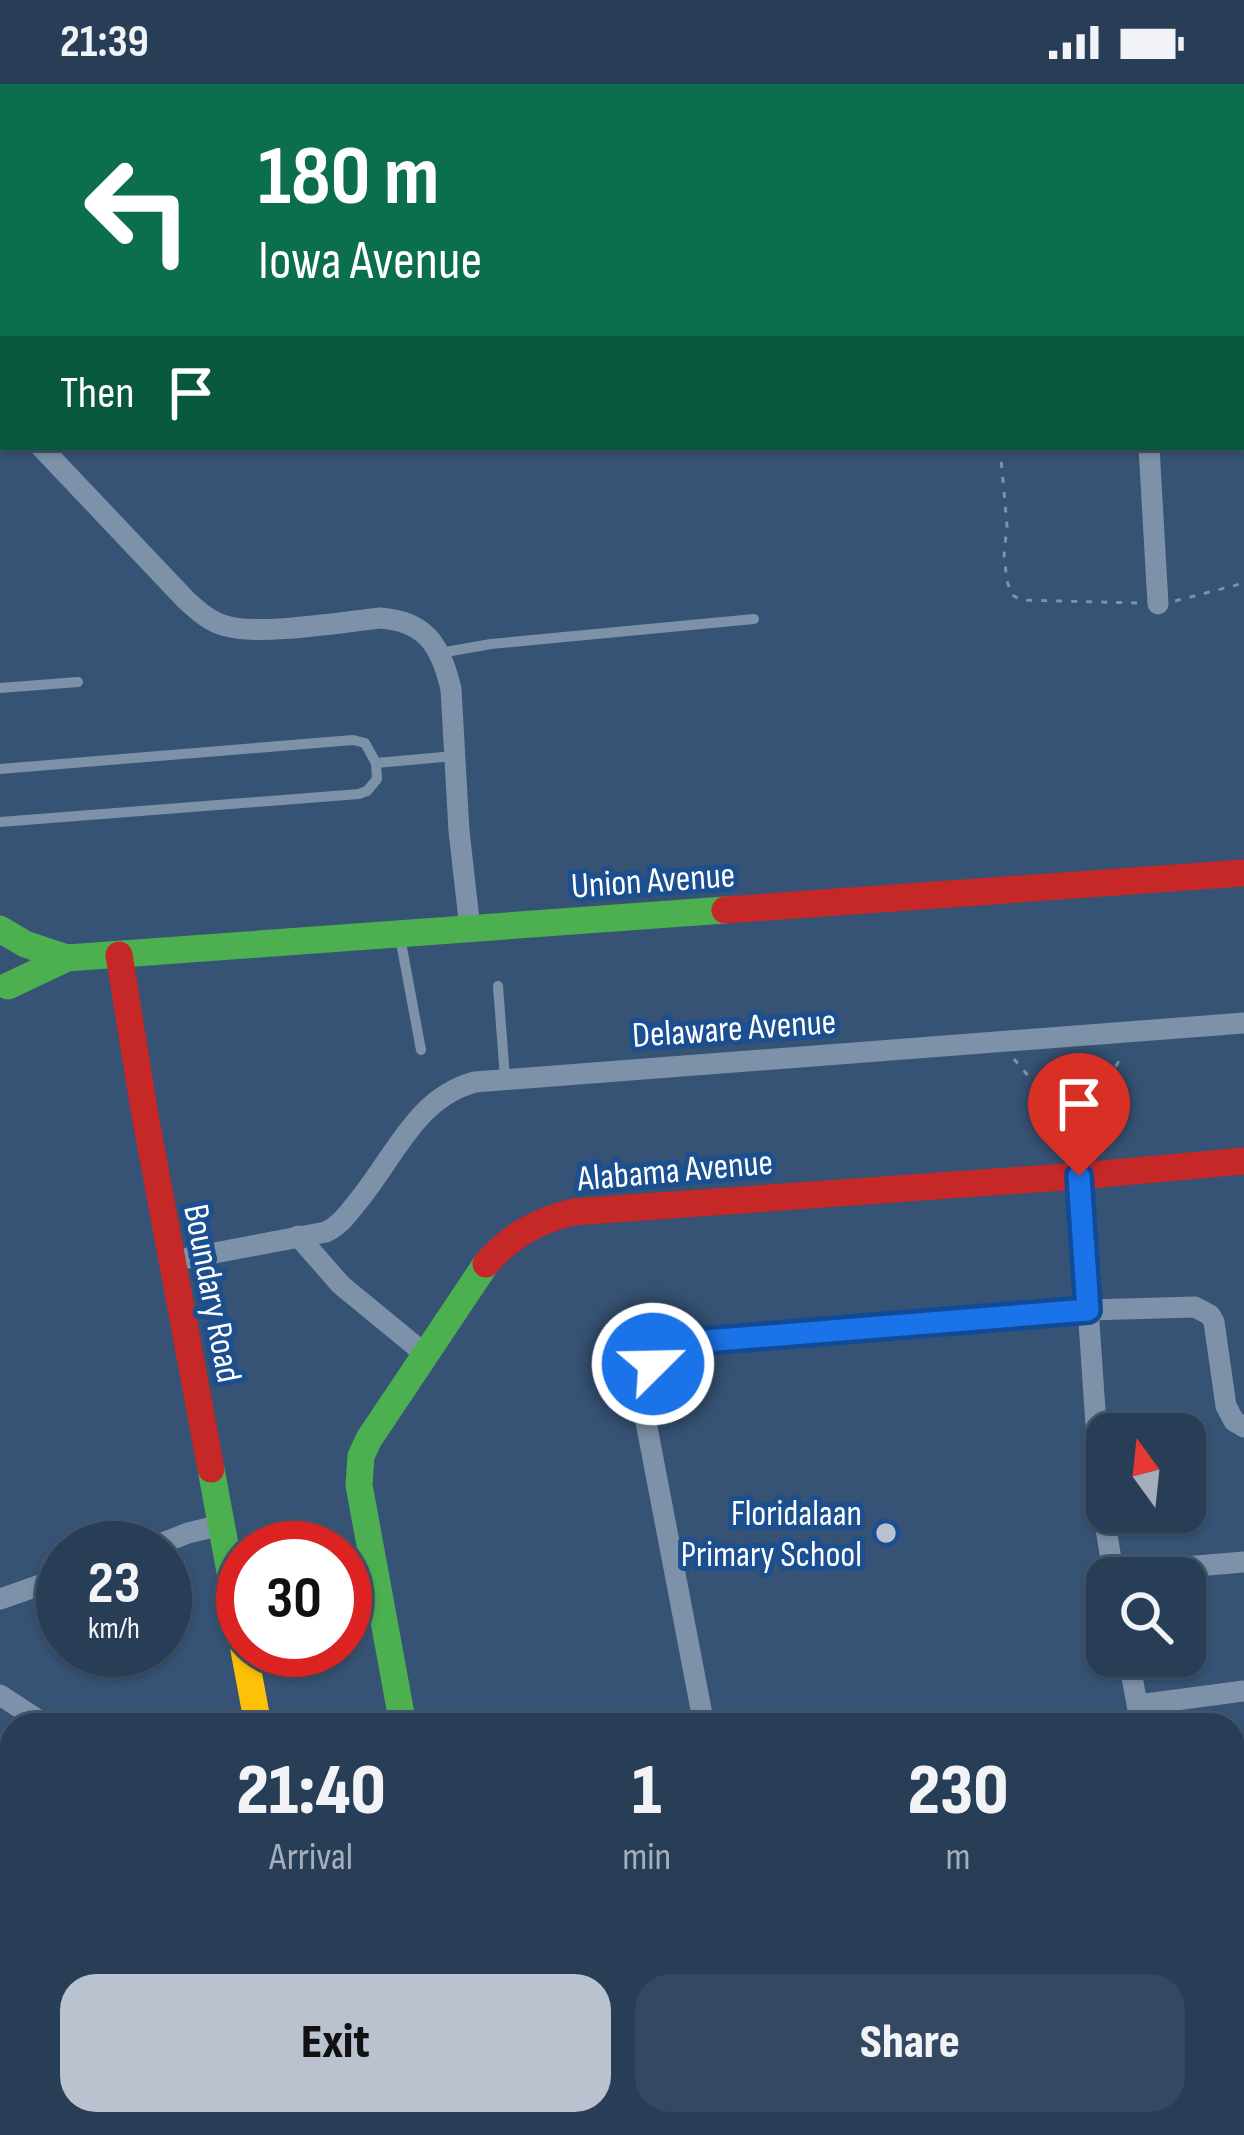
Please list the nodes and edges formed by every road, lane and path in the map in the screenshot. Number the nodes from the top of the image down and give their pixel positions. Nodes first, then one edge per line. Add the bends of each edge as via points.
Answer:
1 (44, 450) edge
2 (1000, 450) edge
3 (1149, 450) edge
4 (1244, 583) edge
5 (1158, 604) junction
6 (754, 619) dead end
7 (440, 652) junction
8 (78, 682) dead end
9 (0, 688) edge
10 (455, 756) junction
11 (376, 763) junction
12 (0, 769) edge
13 (0, 822) edge
14 (1244, 873) edge
15 (470, 928) junction
16 (0, 932) edge
17 (399, 934) junction
18 (118, 955) junction
19 (67, 958) junction
20 (499, 986) dead end
21 (4, 994) edge
22 (1244, 1023) edge
23 (1137, 1030) junction
24 (994, 1040) junction
25 (421, 1050) dead end
26 (506, 1078) junction
27 (1069, 1145) junction
28 (1244, 1161) edge
29 (1079, 1176) junction
30 (298, 1236) junction
31 (172, 1261) junction
32 (1088, 1310) junction
33 (424, 1354) junction
34 (1244, 1427) edge
35 (220, 1521) edge
36 (1113, 1557) edge
37 (1244, 1562) edge
38 (1206, 1565) edge
39 (36, 1587) edge
40 (0, 1600) edge
41 (249, 1677) edge
42 (1132, 1677) edge
43 (1244, 1691) edge
44 (0, 1695) edge
45 (28, 1713) edge
46 (256, 1713) edge
47 (402, 1713) edge
48 (702, 1713) edge
49 (1139, 1713) edge
50 (1148, 1713) edge

1 - 7 street via 212,621 248,629 399,620
2 - 5 path via 1012,595
3 - 5 street
4 - 5 path
6 - 7 lane
7 - 10 street via 452,689
8 - 9 lane
10 - 11 lane
10 - 15 street
11 - 12 lane via 365,743 353,740
11 - 13 lane via 377,779 359,794
14 - 15 street, Union Avenue
15 - 17 street, Union Avenue
16 - 19 street, Union Avenue
16 - 21 street via 10,968
17 - 18 street, Union Avenue
17 - 25 lane
18 - 19 street, Union Avenue
18 - 31 street, Boundary Road
19 - 21 street, Union Avenue
20 - 26 lane
22 - 23 street, Delaware Avenue
23 - 24 street, Delaware Avenue
23 - 27 path
24 - 26 street, Delaware Avenue
24 - 27 path via 1053,1105
26 - 30 street, Delaware Avenue via 441,1095 342,1221
27 - 29 path
28 - 29 street, Alabama Avenue
29 - 32 street
29 - 33 street, Alabama Avenue via 559,1215 497,1249
30 - 31 street, Delaware Avenue
30 - 33 street via 341,1286
31 - 35 street, Boundary Road
32 - 34 street via 1204,1310 1217,1330 1226,1406
32 - 36 street
32 - 48 street via 693,1342 653,1364 642,1401
33 - 47 street, Alabama Avenue via 363,1450 359,1472
37 - 38 street
39 - 40 street
41 - 46 street, Boundary Road
42 - 49 street
43 - 50 street
44 - 45 street

